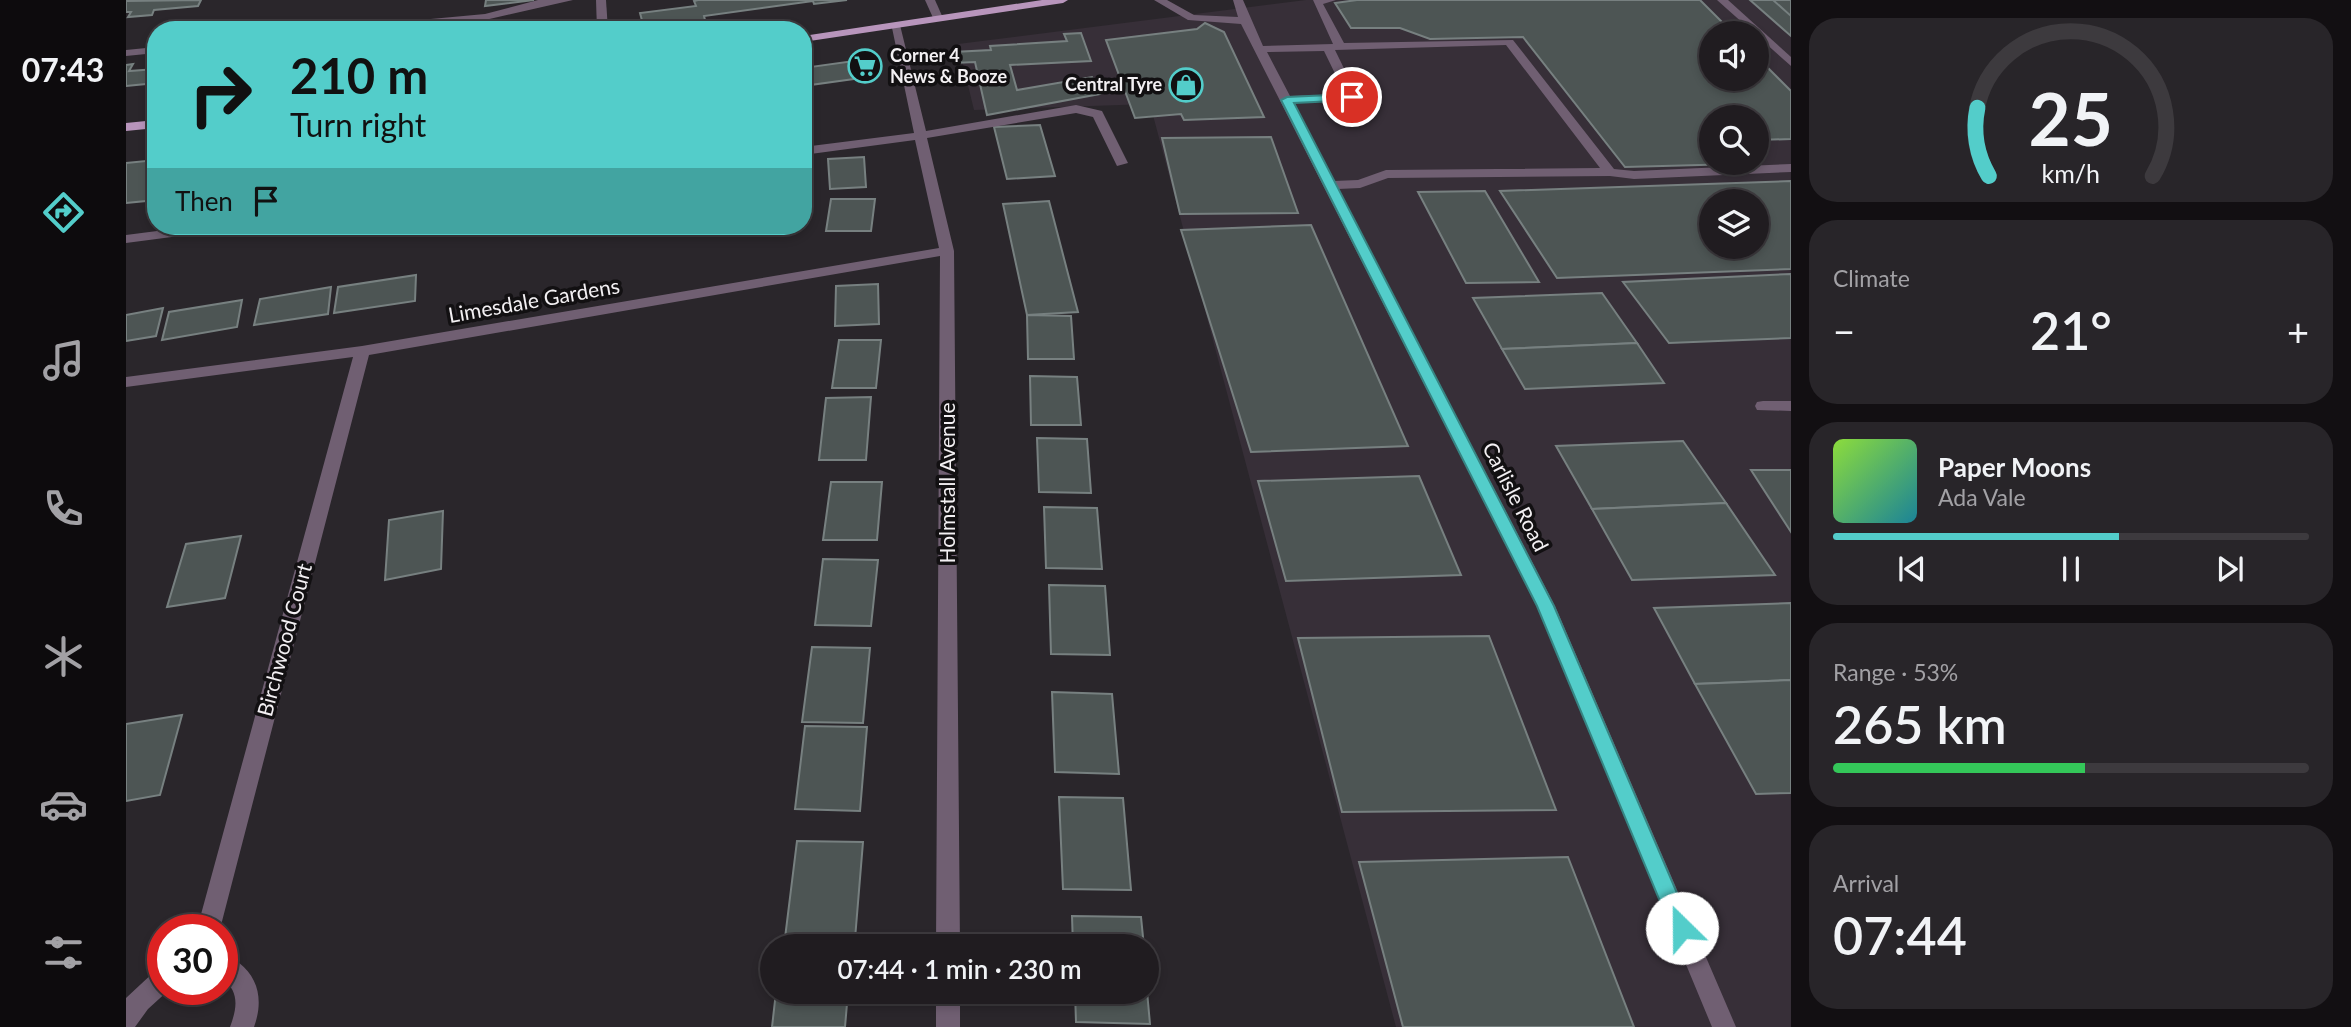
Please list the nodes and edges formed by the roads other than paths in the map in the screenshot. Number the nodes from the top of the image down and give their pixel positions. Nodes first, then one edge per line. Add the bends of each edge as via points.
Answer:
1 (568, 0) edge
2 (601, 0) edge
3 (930, 0) edge
4 (1063, 0) edge
5 (1159, 0) edge
6 (1238, 0) edge
7 (1331, 0) edge
8 (1722, 0) edge
9 (1317, 2) edge
10 (938, 18) junction
11 (442, 21) edge
12 (602, 21) edge
13 (1245, 21) junction
14 (895, 25) junction
15 (812, 38) edge
16 (1334, 47) junction
17 (1260, 49) junction
18 (147, 51) edge
19 (126, 53) edge
20 (1791, 63) edge
21 (1287, 100) junction
22 (147, 125) edge
23 (126, 127) edge
24 (920, 136) junction
25 (812, 150) edge
26 (1122, 163) dead end
27 (1791, 168) edge
28 (1610, 172) junction
29 (1331, 185) junction
30 (156, 235) edge
31 (126, 239) edge
32 (947, 251) junction
33 (362, 351) junction
34 (126, 382) edge
35 (1763, 406) dead end
36 (1791, 406) edge
37 (212, 914) edge
38 (948, 934) edge
39 (238, 974) edge
40 (147, 993) edge
41 (948, 1004) edge
42 (126, 1018) edge
43 (242, 1027) edge
44 (948, 1027) edge
45 (1724, 1027) edge

1 - 11 street
2 - 12 street
3 - 10 street
4 - 10 main road
5 - 13 street via 1192,18
6 - 13 street, Carlisle Road
7 - 9 street
8 - 20 street
9 - 16 street
10 - 14 main road
13 - 17 street, Carlisle Road
14 - 15 main road
14 - 24 street, Holmstall Avenue
16 - 17 street
16 - 21 street via 1352,97
16 - 28 street via 1509,42
17 - 21 street, Carlisle Road
18 - 19 street
21 - 29 street, Carlisle Road
22 - 23 main road
24 - 25 street
24 - 26 street via 1076,108 1098,114
24 - 32 street, Holmstall Avenue
27 - 28 street via 1634,175
28 - 29 street via 1385,174 1360,184
29 - 45 street, Carlisle Road via 1546,606
30 - 31 street
32 - 33 street, Limesdale Gardens
32 - 38 street, Holmstall Avenue
33 - 34 street, Limesdale Gardens
33 - 37 street, Birchwood Court
35 - 36 street
39 - 43 street via 249,998
40 - 42 street
41 - 44 street

